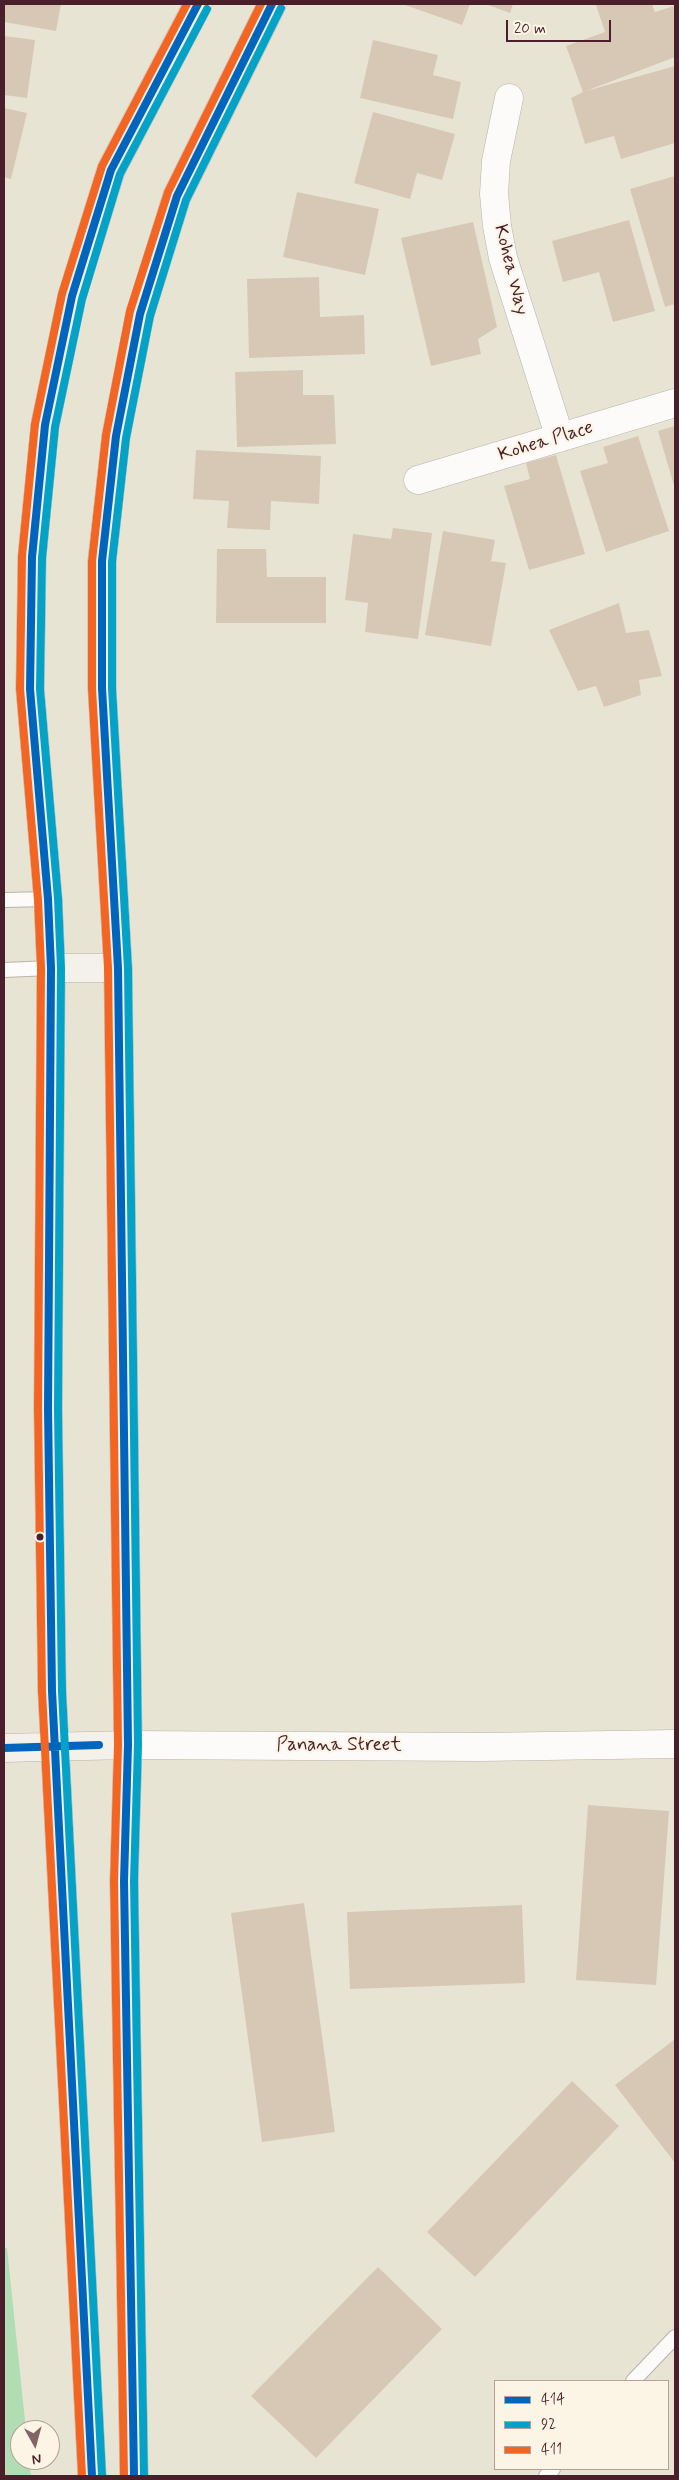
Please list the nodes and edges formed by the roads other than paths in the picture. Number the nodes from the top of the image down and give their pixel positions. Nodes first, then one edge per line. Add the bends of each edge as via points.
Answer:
1 (198, 4) edge
2 (272, 4) edge
3 (509, 98) dead end
4 (675, 403) edge
5 (560, 438) junction
6 (418, 480) dead end
7 (48, 899) junction
8 (4, 900) edge
9 (51, 968) junction
10 (118, 968) junction
11 (4, 970) edge
12 (128, 1744) junction
13 (675, 1744) edge
14 (54, 1747) junction
15 (4, 1748) edge
16 (675, 2337) edge
17 (634, 2380) edge
18 (92, 2476) edge
19 (134, 2476) edge

1 - 7 main road via 111,170 72,296 45,425 32,557 30,689
2 - 10 main road via 177,196 140,314 116,436 102,561 102,688
3 - 5 street, Kohea Way via 496,161 494,194 497,226 505,266
4 - 5 street, Kohea Place
5 - 6 street, Kohea Place
7 - 8 lane
7 - 9 main road
9 - 10 main road
9 - 11 lane
9 - 14 main road via 48,1408
10 - 12 main road
12 - 13 street, Panana Street via 482,1747
12 - 14 main road, Panana Street
12 - 19 main road via 124,1881
14 - 15 main road, Panana Street
14 - 18 main road
16 - 17 lane

